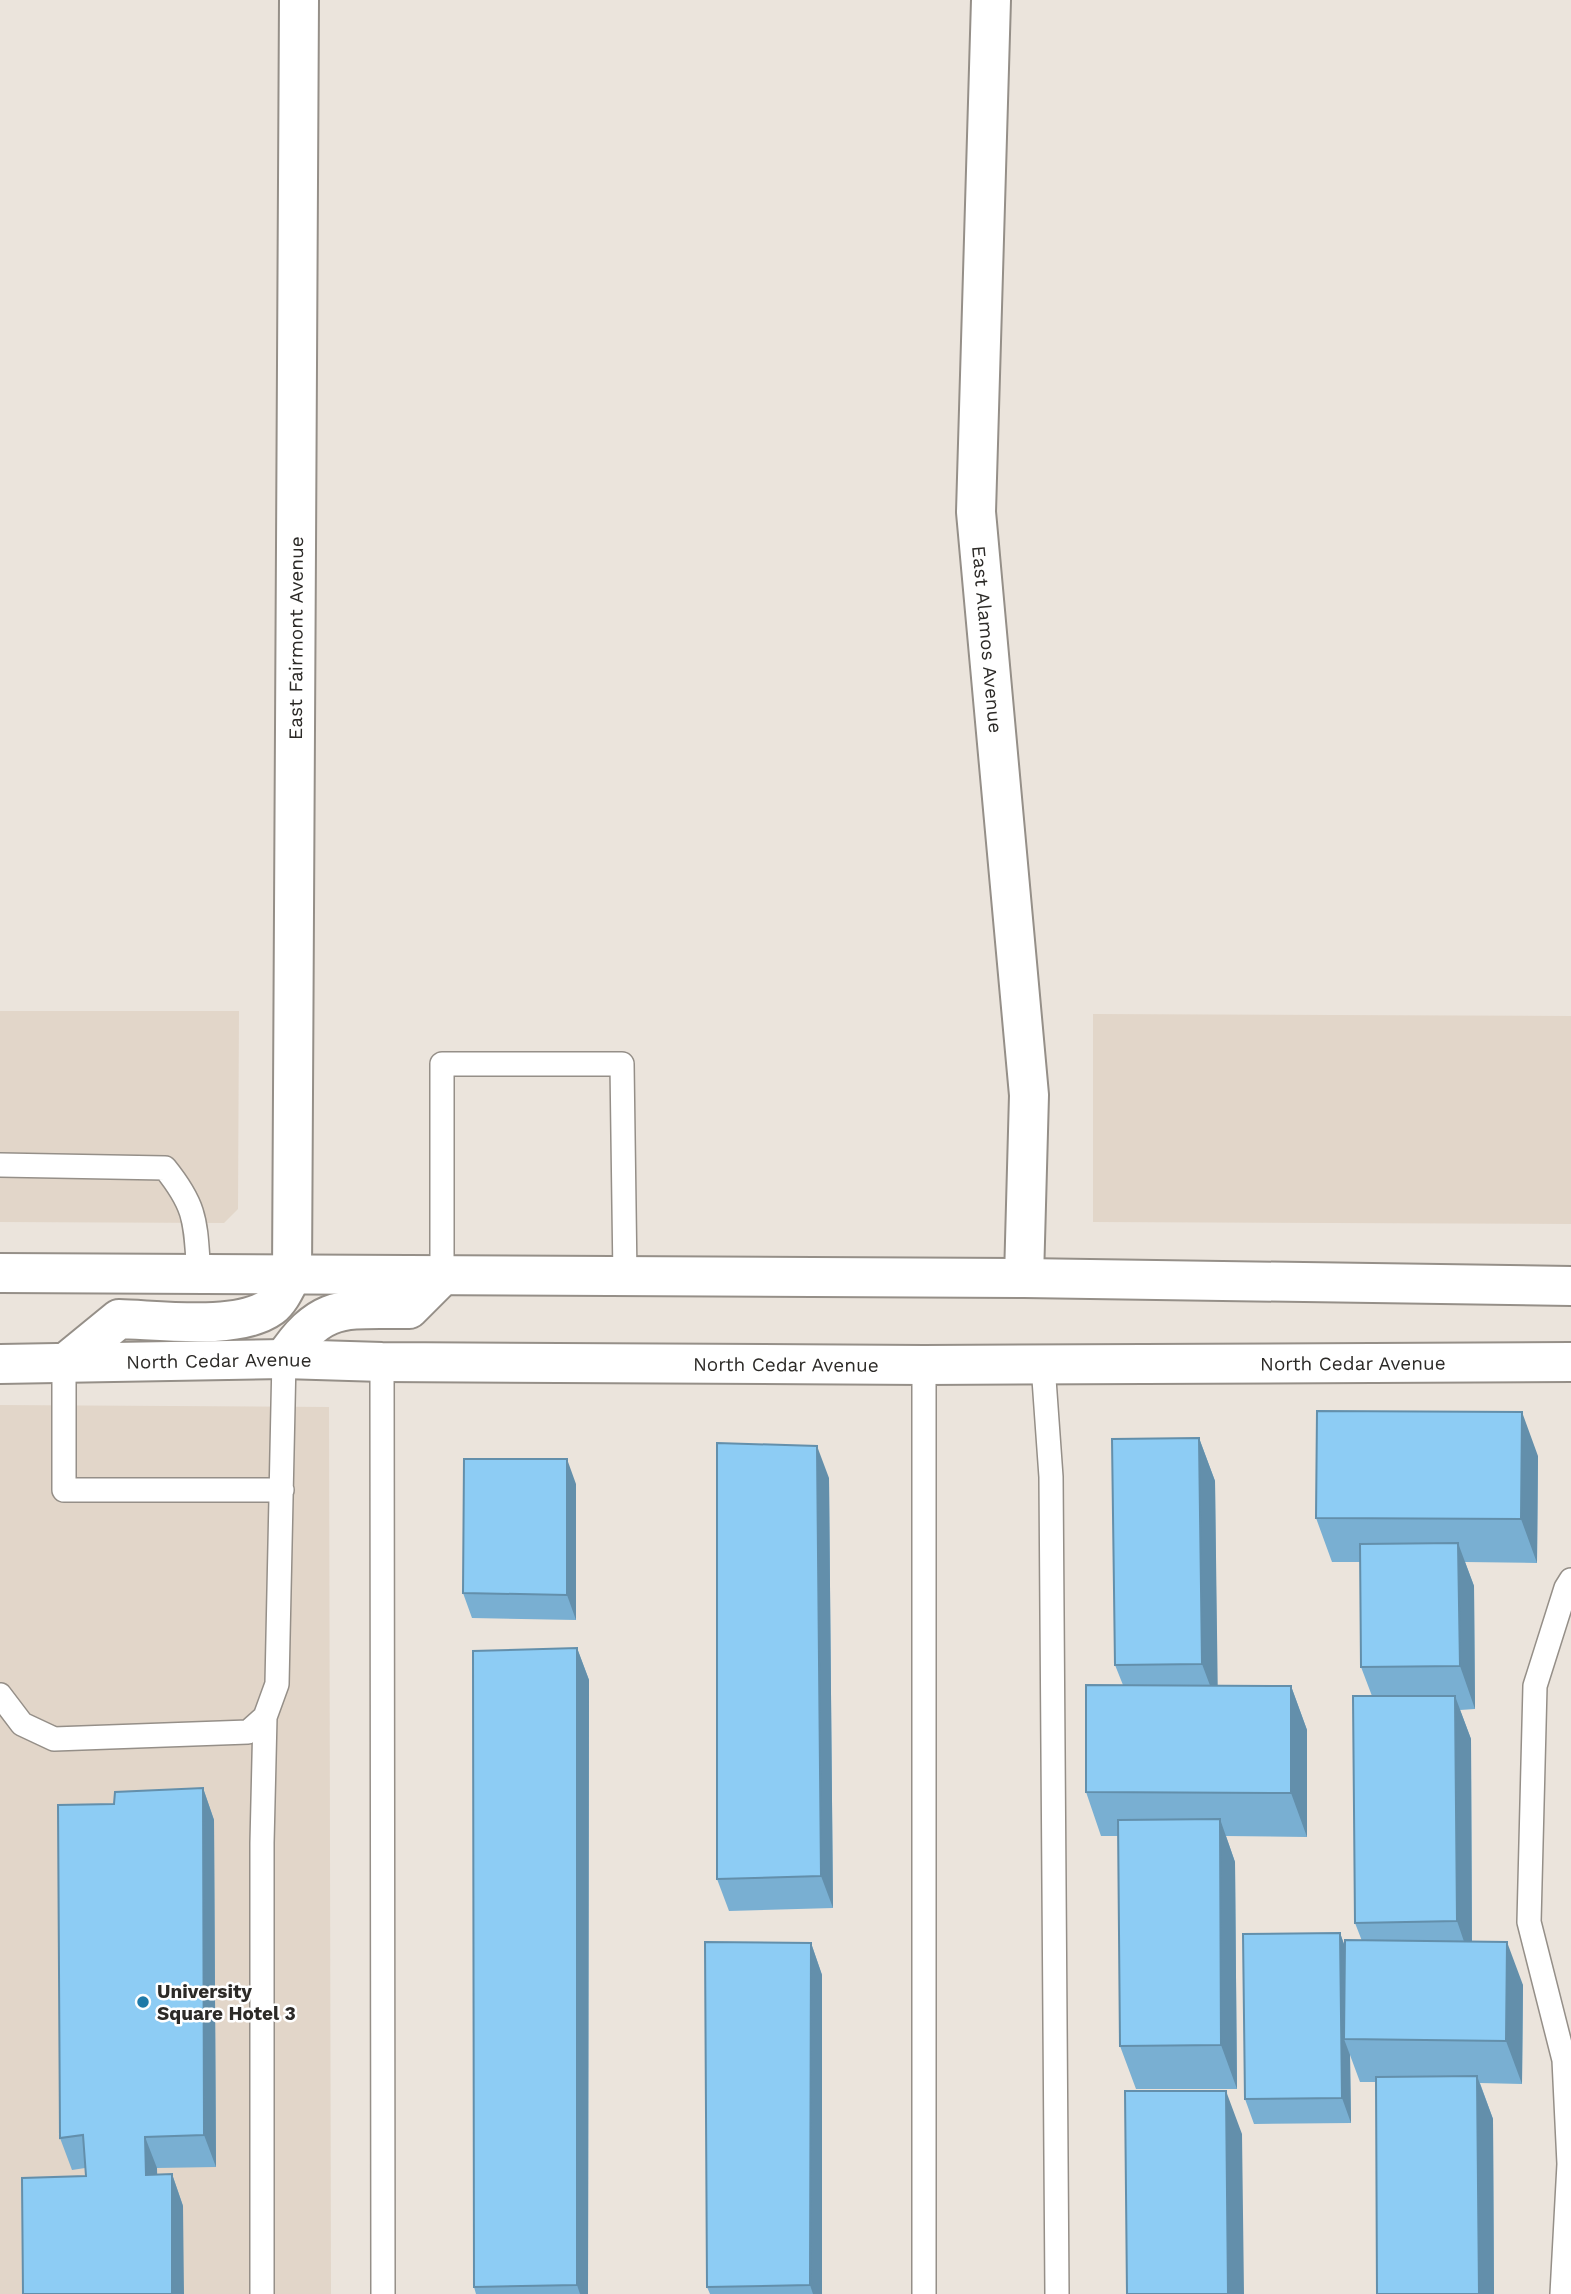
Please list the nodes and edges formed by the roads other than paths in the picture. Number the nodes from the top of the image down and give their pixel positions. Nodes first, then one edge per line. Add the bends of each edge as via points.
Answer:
1 (299, 0) edge
2 (991, 0) edge
3 (0, 1166) edge
4 (0, 1273) edge
5 (136, 1273) junction
6 (199, 1275) junction
7 (292, 1275) junction
8 (442, 1276) junction
9 (625, 1277) junction
10 (1024, 1278) junction
11 (1571, 1286) edge
12 (0, 1294) edge
13 (284, 1359) junction
14 (382, 1362) junction
15 (1571, 1362) edge
16 (0, 1364) edge
17 (64, 1364) junction
18 (924, 1365) junction
19 (1043, 1365) junction
20 (282, 1490) junction
21 (1571, 1580) edge
22 (0, 1695) edge
23 (265, 1717) junction
24 (262, 2294) edge
25 (383, 2294) edge
26 (924, 2294) edge
27 (1057, 2294) edge
28 (1562, 2294) edge

1 - 7 main road, East Fairmont Avenue
2 - 10 main road, East Alamos Avenue via 975,512 1029,1095
3 - 6 lane via 165,1168 187,1195 196,1225
4 - 5 main road
5 - 6 main road
5 - 12 main road
6 - 7 main road
7 - 8 main road
7 - 17 main road via 271,1306 256,1315 203,1321 120,1319
8 - 9 main road
8 - 9 lane via 442,1065 622,1065
8 - 13 main road via 409,1309 341,1310 317,1319
9 - 10 main road
10 - 11 main road
13 - 14 main road, North Cedar Avenue
13 - 17 main road, North Cedar Avenue
13 - 20 lane
14 - 18 main road, North Cedar Avenue
14 - 25 lane
15 - 19 main road, North Cedar Avenue
16 - 17 main road, North Cedar Avenue
17 - 20 lane via 64,1490
18 - 19 main road, North Cedar Avenue
18 - 26 lane
19 - 27 lane via 1051,1477
20 - 23 lane via 277,1684
21 - 28 lane via 1535,1686 1530,1908 1564,2060 1569,2164
22 - 23 lane via 22,1724 54,1738 248,1732
23 - 24 lane

